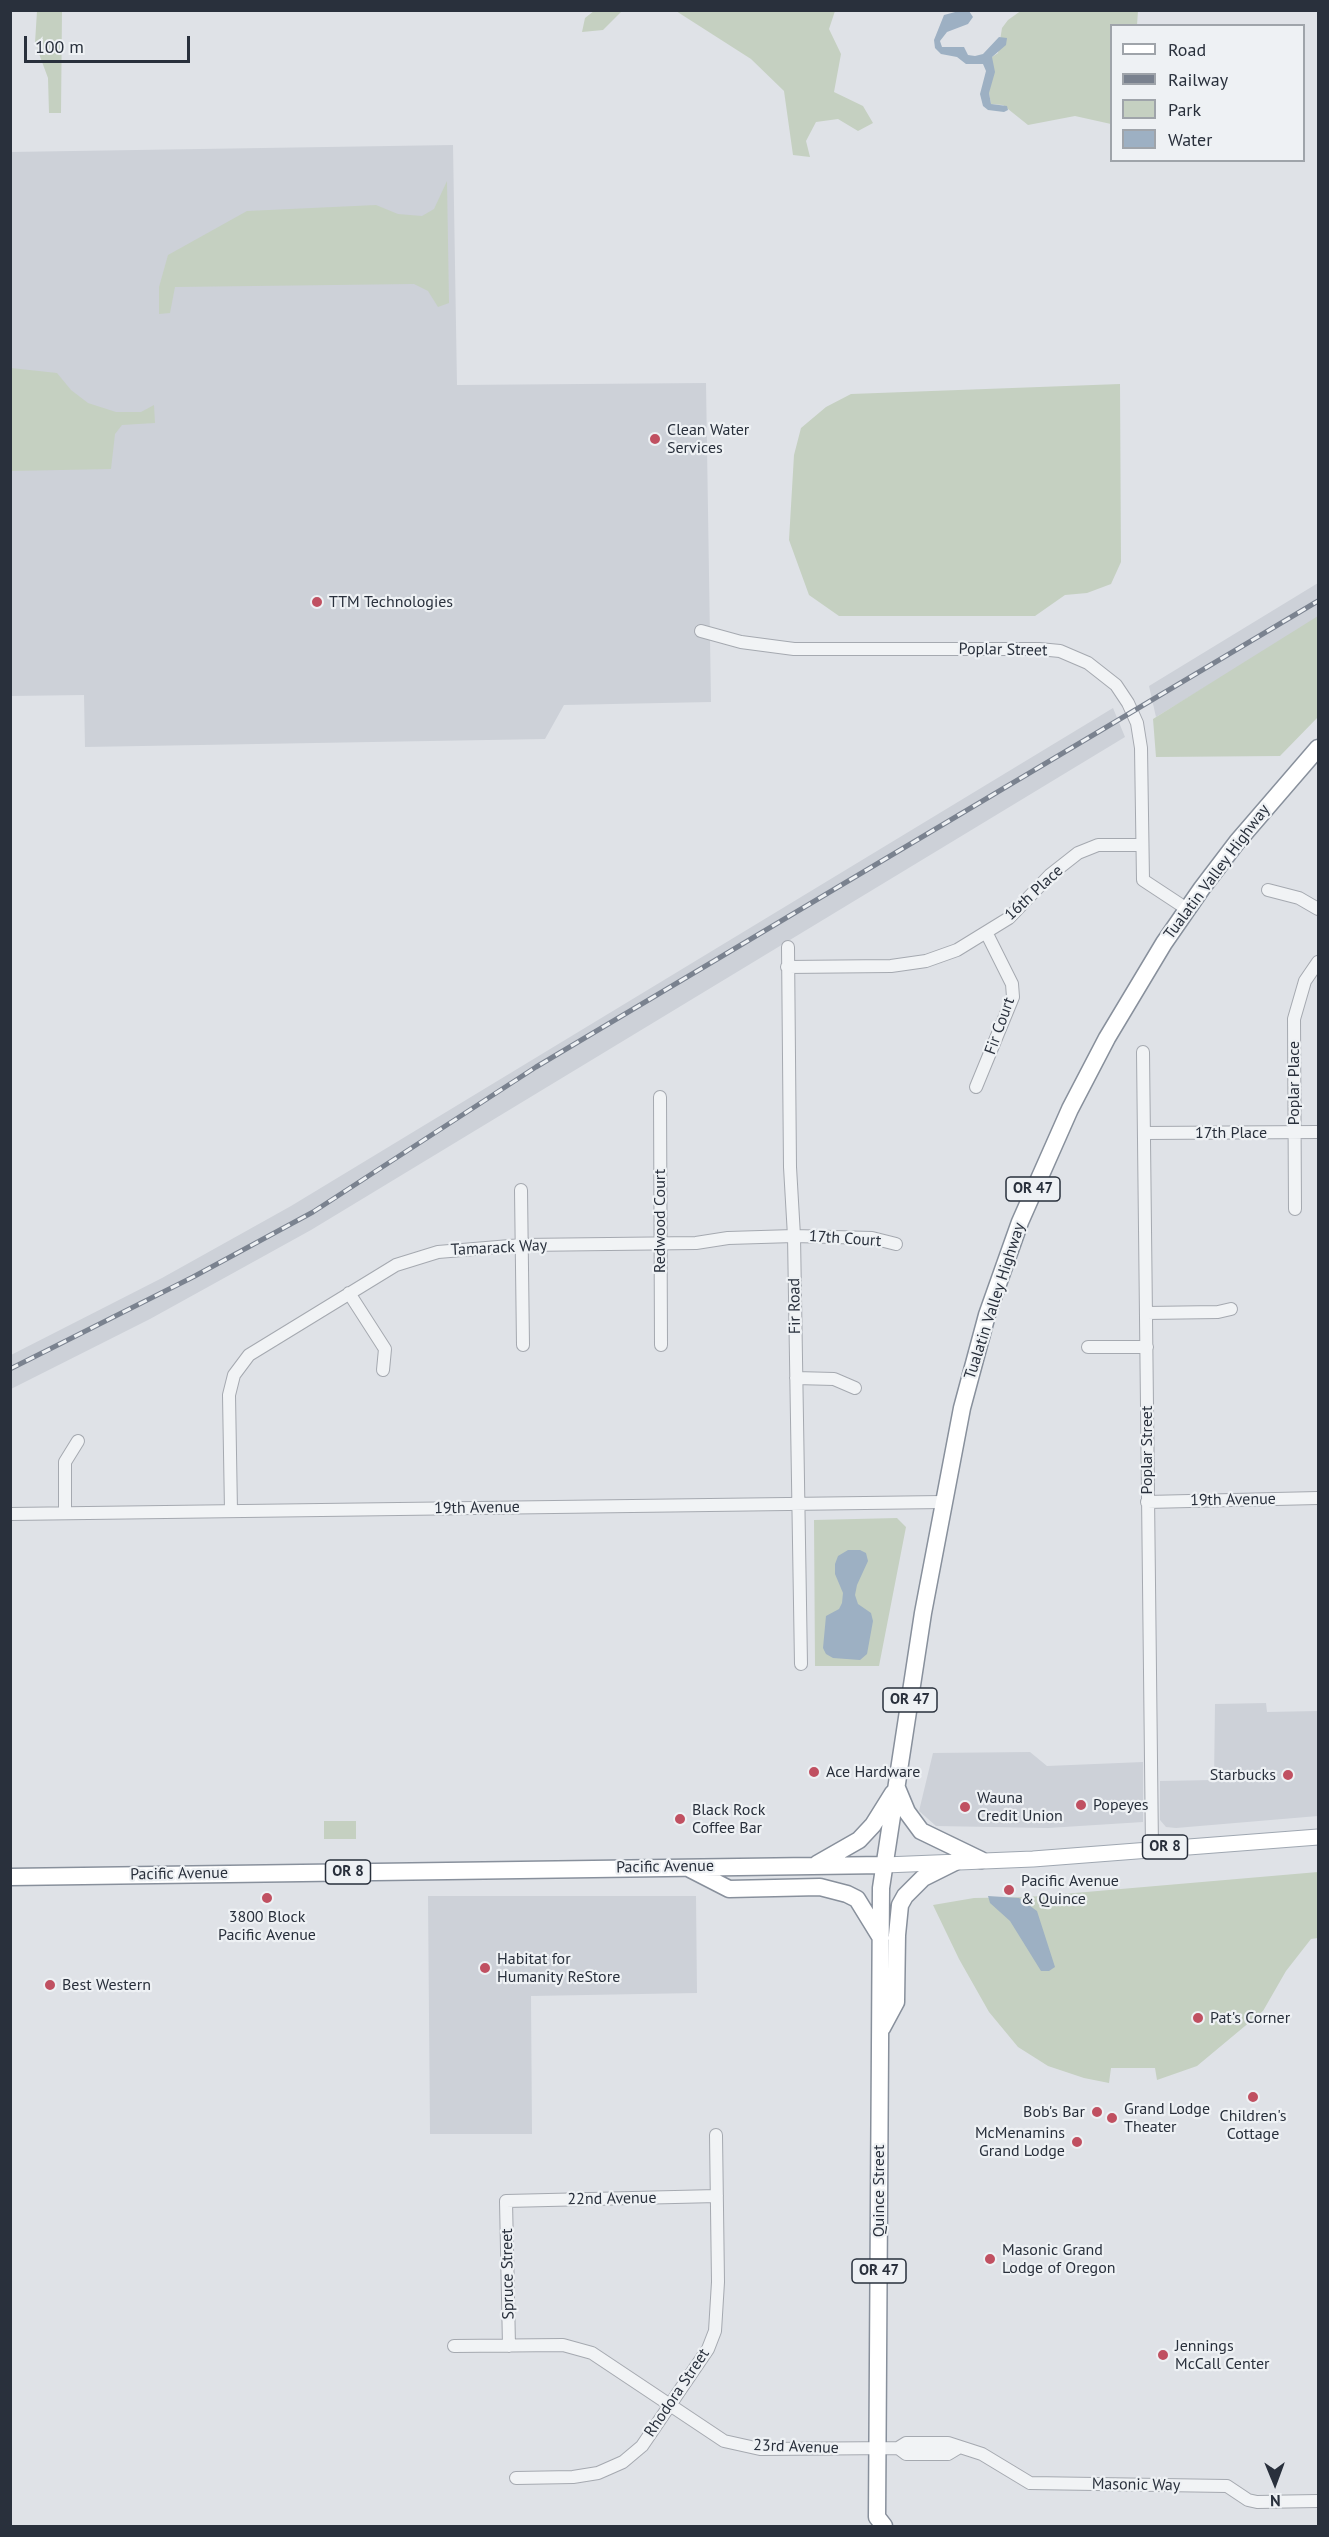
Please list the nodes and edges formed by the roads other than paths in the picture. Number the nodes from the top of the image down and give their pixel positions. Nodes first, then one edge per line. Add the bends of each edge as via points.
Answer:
1 (701, 631) dead end
2 (1318, 748) edge
3 (1141, 844) junction
4 (1268, 890) dead end
5 (1187, 909) junction
6 (1318, 909) edge
7 (987, 934) junction
8 (788, 947) dead end
9 (1318, 962) edge
10 (787, 967) junction
11 (1143, 1052) dead end
12 (976, 1087) dead end
13 (660, 1097) dead end
14 (1294, 1132) junction
15 (1318, 1132) edge
16 (1144, 1134) junction
17 (521, 1190) dead end
18 (1295, 1209) dead end
19 (794, 1236) junction
20 (661, 1244) junction
21 (896, 1244) dead end
22 (522, 1245) junction
23 (349, 1293) junction
24 (1231, 1309) dead end
25 (1146, 1313) junction
26 (523, 1345) dead end
27 (661, 1346) dead end
28 (1088, 1347) dead end
29 (1147, 1347) junction
30 (382, 1370) dead end
31 (796, 1378) junction
32 (855, 1388) dead end
33 (78, 1441) dead end
34 (1318, 1498) edge
35 (943, 1502) junction
36 (1147, 1502) junction
37 (799, 1503) junction
38 (231, 1511) junction
39 (65, 1513) junction
40 (10, 1514) edge
41 (801, 1664) dead end
42 (896, 1787) junction
43 (1318, 1837) edge
44 (1152, 1848) junction
45 (981, 1860) junction
46 (955, 1862) junction
47 (885, 1864) junction
48 (815, 1865) junction
49 (686, 1867) junction
50 (10, 1877) edge
51 (881, 1939) junction
52 (880, 2031) junction
53 (716, 2135) dead end
54 (717, 2196) junction
55 (506, 2202) joint
56 (454, 2346) dead end
57 (509, 2346) junction
58 (669, 2407) junction
59 (878, 2448) junction
60 (516, 2478) dead end
61 (1318, 2501) edge
62 (877, 2523) edge

1 - 3 street, Poplar Street via 783,648 1039,649 1060,651 1088,663 1116,685 1137,723 1141,748
2 - 5 highway, Tualatin Valley Highway / OR 47 via 1237,842
3 - 5 street, Poplar Street via 1143,880
3 - 7 street, 16th Place via 1098,845 1078,853
4 - 6 street via 1299,898
5 - 35 highway, Tualatin Valley Highway / OR 47 via 1107,1038 1033,1190 987,1316 962,1408
7 - 10 street, 16th Place via 926,961 891,966
7 - 12 street, Fir Court via 1012,984 1013,997
8 - 10 street, Fir Road
9 - 14 street, Poplar Place via 1305,981 1294,1019
10 - 19 street, Fir Road
11 - 16 street, Poplar Street
13 - 20 street, Redwood Court
14 - 15 street, 17th Place
14 - 16 street, 17th Place
14 - 18 street, Poplar Place
16 - 25 street, Poplar Street
17 - 22 street
19 - 20 street, Tamarack Way
19 - 21 street, 17th Court via 872,1238
19 - 31 street, Fir Road
20 - 22 street, Tamarack Way
20 - 27 street, Redwood Court
22 - 23 street, Tamarack Way via 438,1252 396,1265
22 - 26 street
23 - 30 street via 385,1349
23 - 38 street, Tamarack Way via 249,1355 234,1375 230,1395
24 - 25 street
25 - 29 street, Poplar Street
28 - 29 street
29 - 36 street, Poplar Street
31 - 32 street via 834,1379
31 - 37 street, Fir Road
33 - 39 street via 65,1462
34 - 36 street, 19th Avenue
35 - 37 street, 19th Avenue
35 - 42 highway, Tualatin Valley Highway / OR 47
36 - 44 street, Poplar Street
37 - 38 street, 19th Avenue
37 - 41 street, Fir Road
38 - 39 street, 19th Avenue
39 - 40 street, 19th Avenue
42 - 45 highway via 921,1831
42 - 47 highway, Tualatin Valley Highway / OR 47
42 - 48 highway via 859,1840
43 - 44 main road, Pacific Avenue / OR 8
44 - 45 main road, Pacific Avenue / OR 8
45 - 46 main road, Pacific Avenue / OR 8
46 - 47 main road, Pacific Avenue / OR 8
46 - 52 highway via 933,1871 904,1896 897,1916 896,2002
47 - 48 highway, Pacific Avenue / OR 8
47 - 51 highway, Quince Street / OR 47
48 - 49 highway, Pacific Avenue / OR 8
49 - 50 highway, Pacific Avenue / OR 8
49 - 51 highway via 729,1889 820,1887 847,1894 856,1899
51 - 52 highway, Quince Street / OR 47
52 - 59 highway, Quince Street / OR 47
53 - 54 street, Rhodora Street
54 - 55 street, 22nd Avenue
54 - 58 street, Rhodora Street via 715,2331 708,2349
55 - 57 street, Spruce Street
56 - 57 street, 23rd Avenue
57 - 58 street, 23rd Avenue via 563,2345 592,2354
58 - 59 street, 23rd Avenue via 724,2441 760,2449
58 - 60 street, Rhodora Street via 642,2446 623,2463 573,2477
59 - 61 street, Masonic Way via 948,2443 982,2454 1030,2483 1227,2486 1257,2502
59 - 62 highway, Quince Street / OR 47

